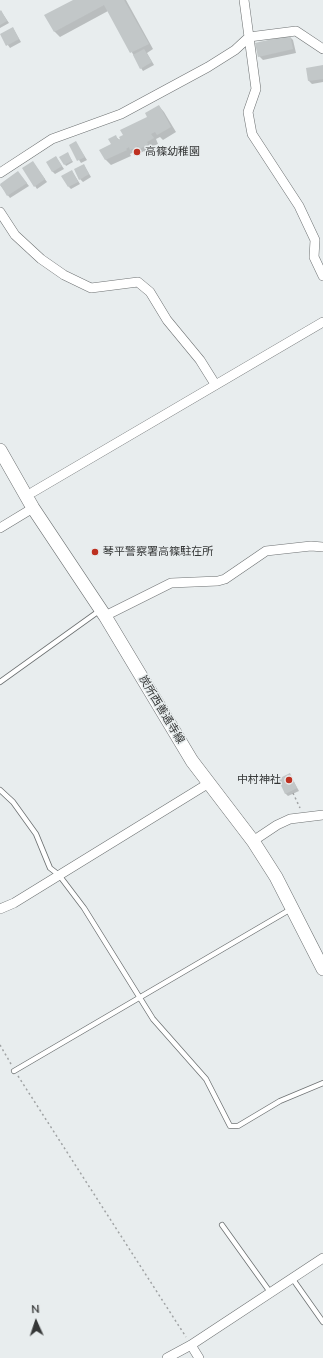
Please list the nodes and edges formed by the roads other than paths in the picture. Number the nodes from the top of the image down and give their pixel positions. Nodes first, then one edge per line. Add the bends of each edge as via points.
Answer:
1 (244, 0) edge
2 (249, 37) junction
3 (323, 48) edge
4 (0, 162) edge
5 (2, 172) edge
6 (0, 212) edge
7 (323, 276) edge
8 (323, 322) edge
9 (215, 384) junction
10 (0, 450) edge
11 (33, 492) dead end
12 (33, 508) junction
13 (0, 528) edge
14 (323, 547) edge
15 (103, 613) junction
16 (0, 682) edge
17 (209, 783) junction
18 (0, 790) edge
19 (323, 815) edge
20 (253, 840) junction
21 (59, 875) junction
22 (293, 908) junction
23 (0, 909) edge
24 (323, 969) edge
25 (138, 997) junction
26 (14, 1071) road end
27 (323, 1083) edge
28 (222, 1225) dead end
29 (323, 1258) edge
30 (292, 1278) junction
31 (270, 1292) junction
32 (323, 1322) edge
33 (191, 1345) junction
34 (167, 1358) edge
35 (199, 1358) edge

1 - 2 street
2 - 3 street via 296,31
2 - 5 street via 235,50 195,74 121,114 52,139
2 - 7 street via 256,89 248,112 252,134 299,206 315,240 314,257
4 - 5 street
6 - 9 street via 15,235 41,259 64,275 91,288 138,282 150,292 167,320 200,360
8 - 9 street
9 - 11 street
10 - 12 main road, 炭所西善通寺線
12 - 13 street
12 - 15 main road, 炭所西善通寺線
14 - 15 street via 266,551 225,579 171,583
15 - 16 lane
15 - 17 main road, 炭所西善通寺線 via 192,761
17 - 20 main road, 炭所西善通寺線
17 - 21 street
18 - 21 lane via 13,802 36,834 50,868
19 - 20 street via 290,819
20 - 22 main road, 炭所西善通寺線
21 - 23 street
21 - 25 lane via 84,908
22 - 24 main road, 炭所西善通寺線
22 - 25 lane
25 - 26 lane
25 - 27 lane via 153,1020 206,1079 230,1126 238,1126 280,1101
28 - 31 lane
29 - 30 street
30 - 31 street
30 - 32 lane
31 - 33 street
33 - 34 street
33 - 35 street

